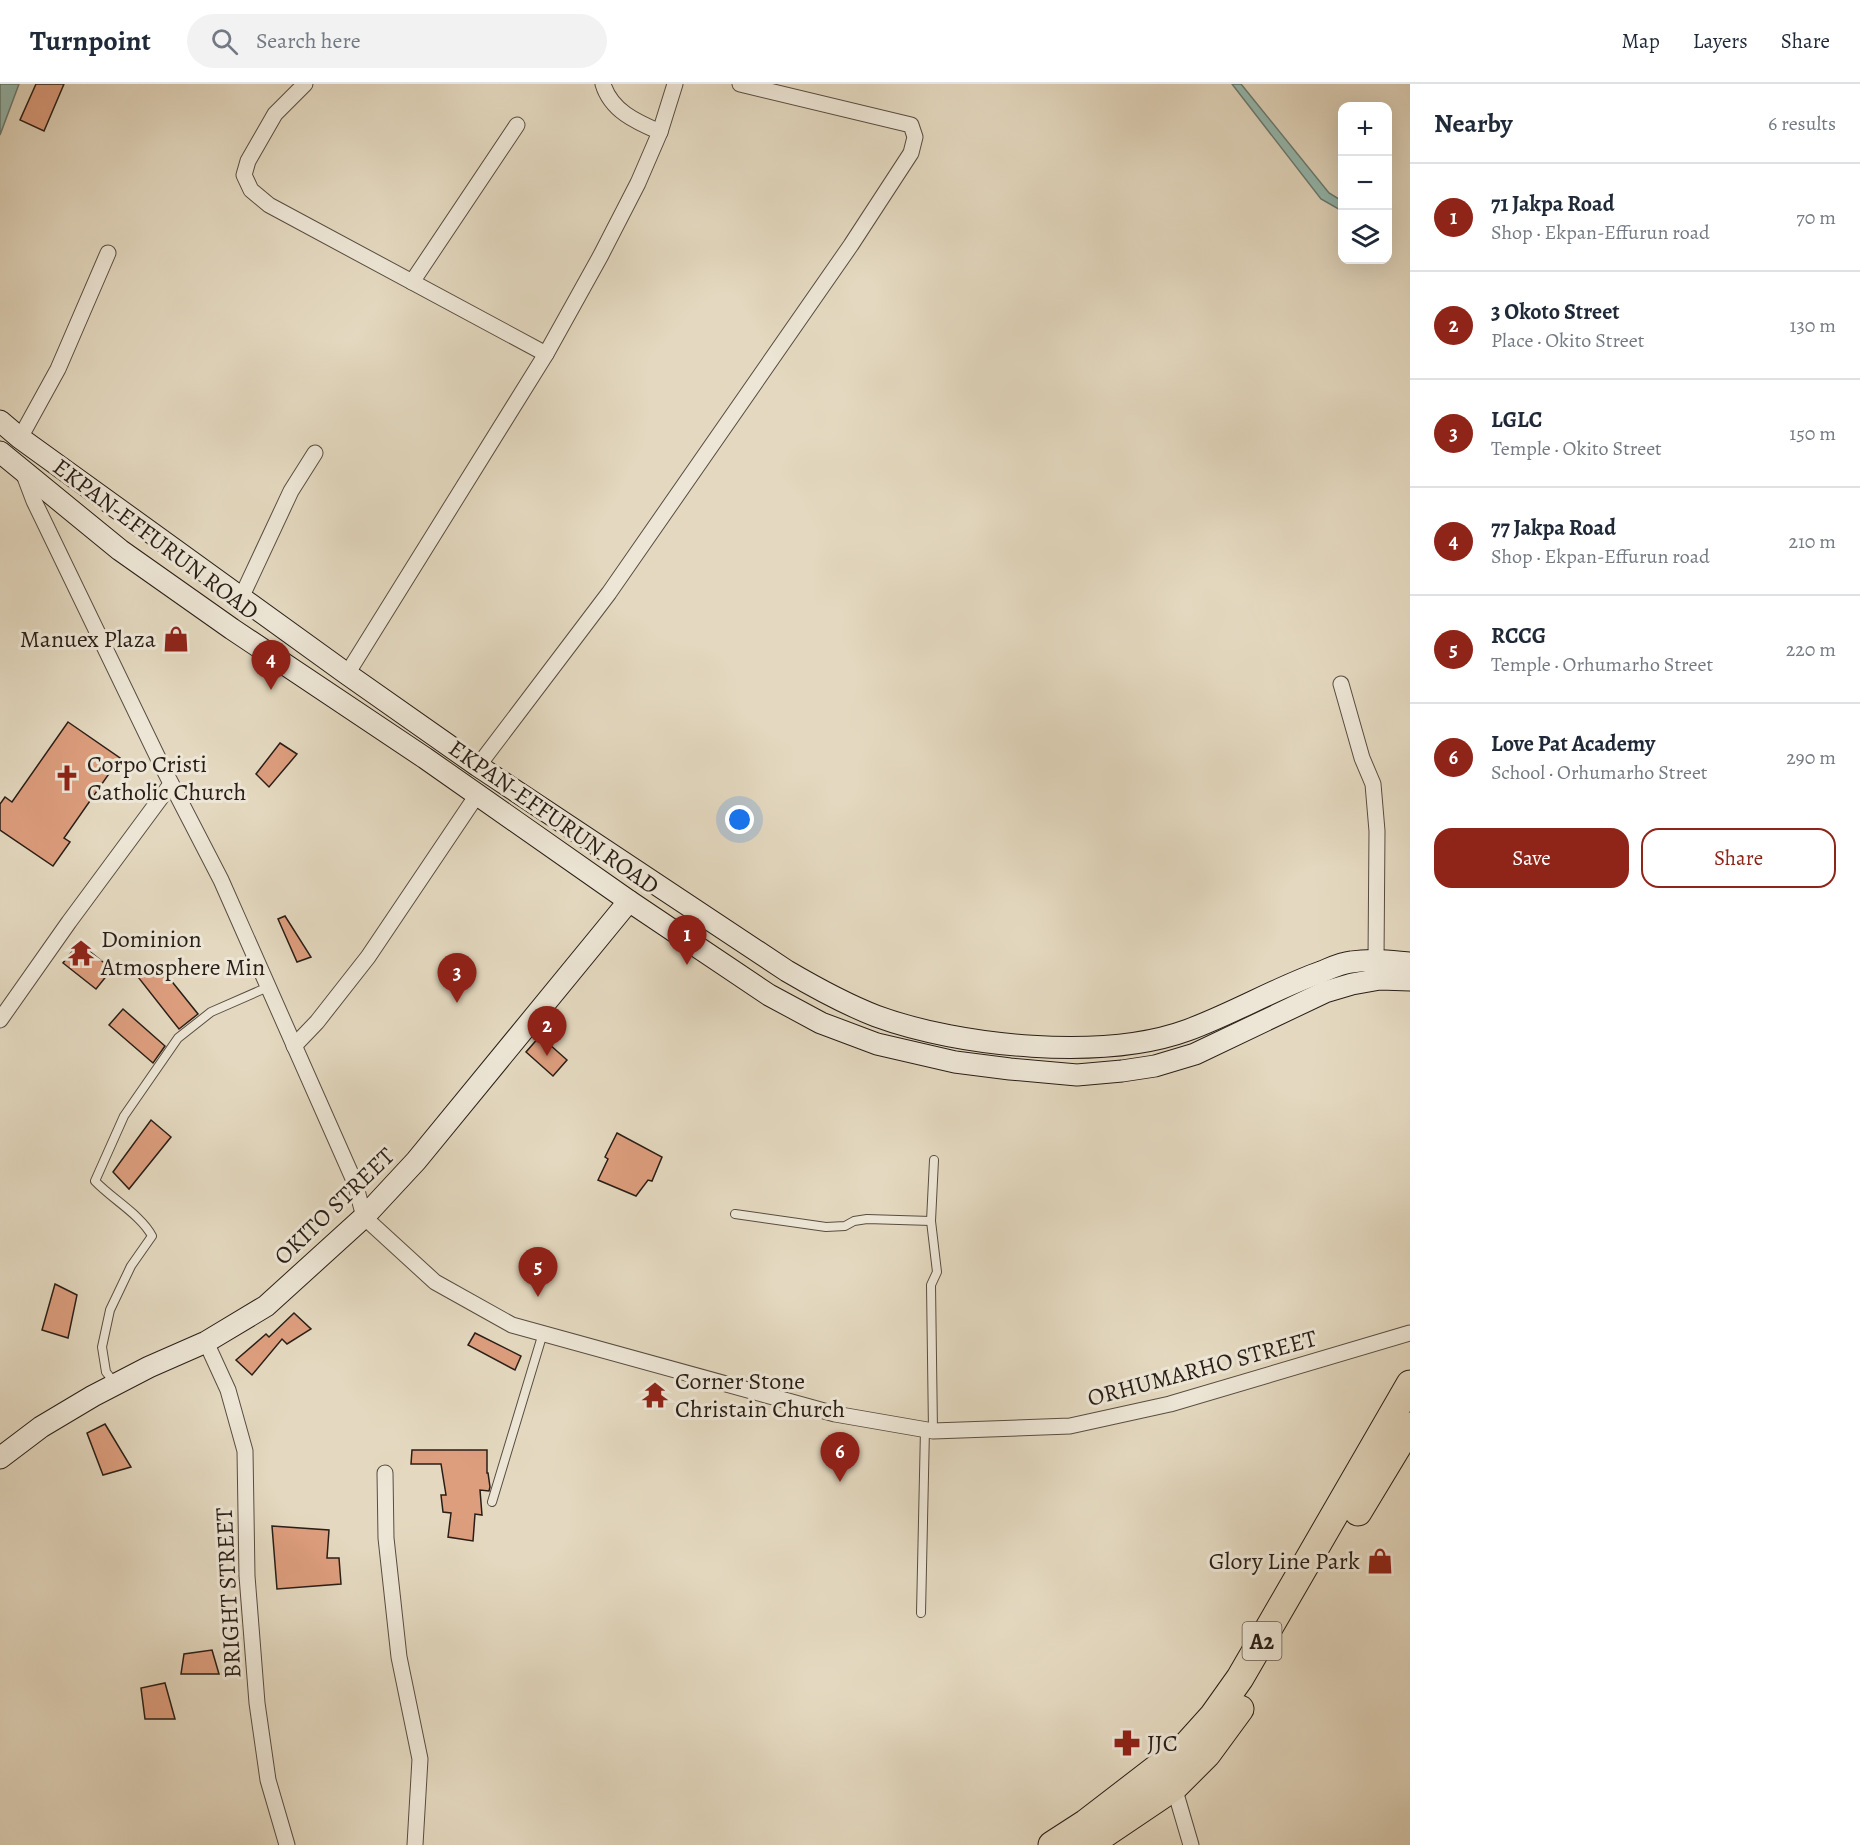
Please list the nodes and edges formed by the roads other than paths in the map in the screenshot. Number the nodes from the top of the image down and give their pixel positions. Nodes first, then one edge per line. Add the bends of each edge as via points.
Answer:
1 (305, 84) edge
2 (603, 84) edge
3 (675, 84) edge
4 (740, 84) edge
5 (517, 125) dead end
6 (660, 132) junction
7 (108, 253) dead end
8 (412, 282) junction
9 (546, 354) junction
10 (0, 421) edge
11 (20, 438) junction
12 (0, 452) edge
13 (315, 453) dead end
14 (21, 469) junction
15 (241, 598) junction
16 (347, 674) junction
17 (1341, 684) dead end
18 (478, 766) junction
19 (171, 784) junction
20 (477, 795) junction
21 (629, 901) junction
22 (1376, 960) junction
23 (1410, 963) edge
24 (787, 972) junction
25 (1410, 981) edge
26 (268, 987) junction
27 (769, 995) junction
28 (0, 1020) edge
29 (294, 1046) junction
30 (934, 1160) dead end
31 (735, 1214) dead end
32 (364, 1217) junction
33 (931, 1221) junction
34 (543, 1333) junction
35 (1410, 1333) edge
36 (206, 1342) junction
37 (116, 1384) junction
38 (1410, 1384) edge
39 (1410, 1426) edge
40 (929, 1430) junction
41 (0, 1458) edge
42 (385, 1473) dead end
43 (492, 1502) dead end
44 (921, 1613) dead end
45 (1174, 1787) junction
46 (287, 1845) edge
47 (415, 1845) edge
48 (1052, 1845) edge
49 (1088, 1845) edge
50 (1191, 1845) edge

1 - 8 street via 275,114 248,161 244,175 251,190 270,205
2 - 6 street via 614,105 634,122
3 - 6 street
4 - 18 street via 911,125 915,137 911,153 852,245 609,593
5 - 8 street
6 - 9 street via 602,255
7 - 11 street via 58,369
8 - 9 street
9 - 16 street
10 - 11 main road
11 - 15 main road
12 - 14 main road, EKPAN-EFFURUN ROAD
13 - 15 street via 291,491
14 - 19 street
14 - 20 main road, EKPAN-EFFURUN ROAD via 120,550
15 - 16 main road
16 - 18 main road
17 - 22 street via 1373,784 1377,831
18 - 24 main road
19 - 26 street via 221,880
19 - 28 street
20 - 21 main road, EKPAN-EFFURUN ROAD
20 - 29 street via 368,957
21 - 27 main road, EKPAN-EFFURUN ROAD
21 - 32 main road, OKITO STREET via 416,1161
22 - 23 main road
22 - 24 main road via 1350,962 1307,977 1179,1033 1111,1046 1016,1045 925,1032 876,1016
24 - 27 main road
25 - 27 main road, EKPAN-EFFURUN ROAD via 1380,979 1352,984 1324,992 1195,1054 1155,1066 1077,1075 955,1062 877,1044 820,1023
26 - 29 street
26 - 37 lane via 211,1012 178,1038 124,1116 95,1181 147,1226 152,1236 110,1310 102,1347 106,1372
29 - 32 street via 355,1183
30 - 33 lane
31 - 33 lane via 826,1227 867,1219
32 - 34 street, ORHUMARHO STREET via 435,1282 512,1325
32 - 36 main road, OKITO STREET via 266,1306
33 - 40 lane via 937,1272 931,1285
34 - 40 street, ORHUMARHO STREET via 835,1414
34 - 43 lane
35 - 40 street, ORHUMARHO STREET via 1170,1404 1070,1426
36 - 37 main road, OKITO STREET
36 - 46 street, BRIGHT STREET via 228,1390 245,1450 247,1576 257,1702 268,1780
37 - 41 main road, OKITO STREET via 41,1427
38 - 48 highway, A2 via 1240,1678 1213,1716 1186,1746
39 - 45 highway, A2 via 1242,1707 1207,1754
40 - 44 lane
42 - 47 street via 386,1538 399,1657 420,1759
45 - 49 highway, A2
45 - 50 street

